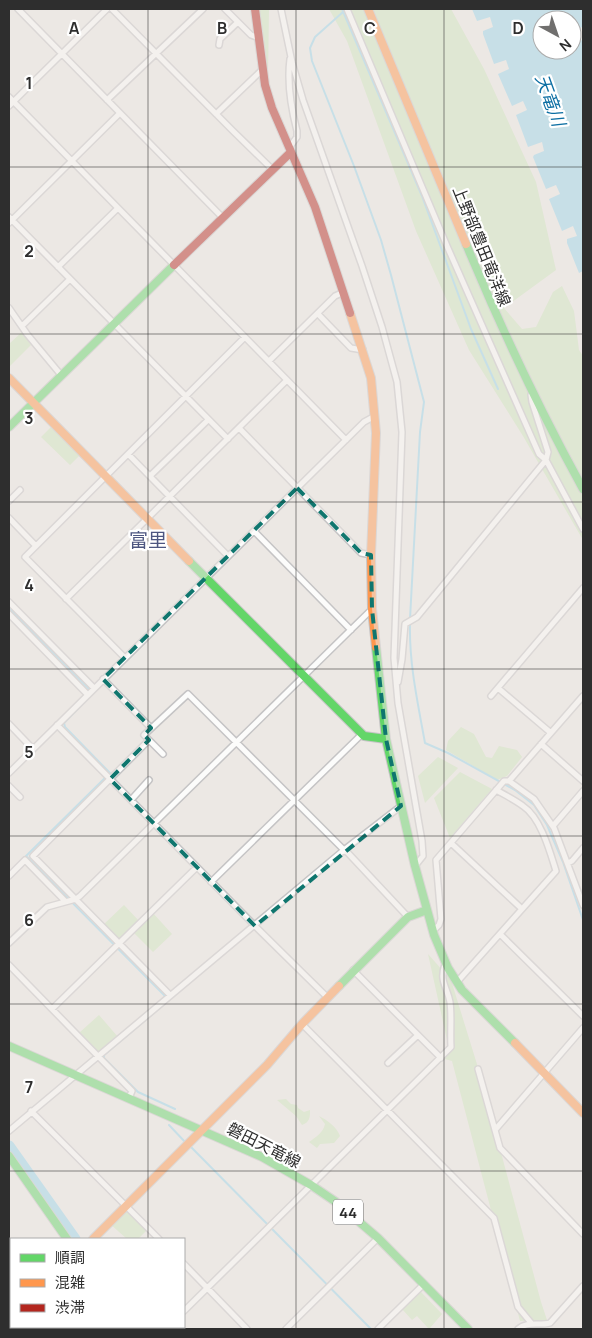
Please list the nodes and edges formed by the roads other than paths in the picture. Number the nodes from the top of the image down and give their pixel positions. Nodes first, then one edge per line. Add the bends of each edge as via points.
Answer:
1 (18, 9) edge
2 (108, 9) edge
3 (112, 9) edge
4 (203, 9) edge
5 (225, 9) edge
6 (255, 9) edge
7 (282, 9) edge
8 (346, 9) edge
9 (368, 9) edge
10 (238, 22) junction
11 (259, 38) junction
12 (218, 45) dead end
13 (62, 53) junction
14 (156, 53) junction
15 (290, 53) junction
16 (263, 69) junction
17 (108, 100) junction
18 (10, 102) edge
19 (120, 113) junction
20 (216, 114) junction
21 (290, 150) junction
22 (71, 161) junction
23 (272, 169) junction
24 (118, 208) junction
25 (223, 218) junction
26 (10, 220) edge
27 (174, 266) junction
28 (58, 267) junction
29 (70, 280) junction
30 (344, 292) junction
31 (9, 308) edge
32 (318, 314) junction
33 (113, 324) junction
34 (22, 326) junction
35 (245, 337) junction
36 (363, 350) junction
37 (268, 361) junction
38 (61, 376) junction
39 (9, 378) edge
40 (287, 380) junction
41 (531, 392) junction
42 (185, 397) junction
43 (33, 403) junction
44 (375, 416) junction
45 (208, 420) junction
46 (9, 427) edge
47 (239, 428) junction
48 (228, 439) junction
49 (346, 440) junction
50 (128, 454) junction
51 (546, 460) junction
52 (106, 476) junction
53 (150, 476) junction
54 (297, 488) junction
55 (583, 489) edge
56 (20, 490) dead end
57 (9, 492) edge
58 (14, 496) junction
59 (170, 496) junction
60 (9, 501) edge
61 (9, 518) edge
62 (147, 518) junction
63 (583, 529) edge
64 (254, 531) junction
65 (36, 546) junction
66 (371, 555) junction
67 (228, 556) junction
68 (206, 578) junction
69 (583, 588) edge
70 (66, 599) junction
71 (9, 602) edge
72 (372, 609) junction
73 (9, 614) edge
74 (350, 630) junction
75 (125, 658) junction
76 (303, 676) junction
77 (103, 679) junction
78 (396, 685) junction
79 (94, 688) junction
80 (498, 688) junction
81 (88, 695) junction
82 (491, 696) dead end
83 (583, 696) edge
84 (9, 724) edge
85 (57, 725) junction
86 (151, 728) junction
87 (551, 733) junction
88 (362, 734) junction
89 (386, 739) junction
90 (149, 740) junction
91 (237, 743) junction
92 (541, 744) junction
93 (33, 749) junction
94 (163, 754) dead end
95 (9, 773) edge
96 (110, 778) junction
97 (149, 780) dead end
98 (509, 780) junction
99 (583, 781) edge
100 (9, 786) edge
101 (496, 790) junction
102 (583, 791) edge
103 (20, 797) dead end
104 (131, 800) junction
105 (294, 800) junction
106 (401, 806) junction
107 (155, 824) junction
108 (553, 826) junction
109 (450, 844) junction
110 (583, 848) edge
111 (344, 850) junction
112 (568, 863) junction
113 (415, 866) junction
114 (197, 867) junction
115 (9, 876) edge
116 (211, 882) junction
117 (76, 899) junction
118 (65, 901) junction
119 (583, 905) edge
120 (522, 909) junction
121 (427, 910) junction
122 (408, 917) junction
123 (254, 926) junction
124 (433, 931) junction
125 (500, 934) junction
126 (9, 943) edge
127 (119, 943) junction
128 (445, 964) junction
129 (9, 965) edge
130 (354, 970) junction
131 (456, 982) junction
132 (170, 995) junction
133 (327, 997) junction
134 (52, 1009) junction
135 (583, 1016) edge
136 (302, 1024) junction
137 (583, 1028) edge
138 (418, 1035) junction
139 (9, 1046) edge
140 (99, 1056) junction
141 (441, 1058) junction
142 (388, 1063) dead end
143 (478, 1069) dead end
144 (544, 1074) junction
145 (75, 1075) junction
146 (129, 1098) junction
147 (387, 1110) junction
148 (31, 1111) junction
149 (583, 1113) edge
150 (202, 1130) junction
151 (495, 1130) junction
152 (9, 1131) edge
153 (9, 1156) edge
154 (311, 1185) junction
155 (127, 1206) junction
156 (583, 1234) edge
157 (66, 1238) edge
158 (94, 1238) edge
159 (158, 1238) edge
160 (378, 1238) junction
161 (185, 1265) edge
162 (424, 1284) junction
163 (583, 1286) edge
164 (207, 1288) junction
165 (185, 1311) edge
166 (532, 1324) junction
167 (248, 1329) edge
168 (286, 1329) edge
169 (378, 1329) edge
170 (468, 1329) edge
171 (518, 1329) edge

1 - 13 street
2 - 13 street
3 - 14 street
4 - 14 street
5 - 10 street
6 - 11 street
7 - 15 street
8 - 51 street via 539,454
9 - 41 street, 上野部豊田竜洋線 via 397,72 498,321
10 - 11 street
10 - 12 street
11 - 16 street
13 - 17 street
13 - 18 street
14 - 17 street
14 - 20 street
15 - 21 street via 288,69 297,131
15 - 78 street via 303,100 382,327 397,382 402,432 395,604
16 - 20 street
16 - 21 street via 272,108
17 - 19 street
18 - 22 street
19 - 22 street
19 - 25 street
20 - 23 street
21 - 23 street
21 - 30 street via 315,207
22 - 24 street
22 - 26 street
23 - 25 street
24 - 27 street
24 - 28 street
25 - 27 street
26 - 28 street
27 - 33 street
27 - 35 street
28 - 29 street
29 - 33 street
29 - 34 street
30 - 32 street
30 - 36 street
31 - 34 street
32 - 36 street via 351,348
32 - 37 street
33 - 38 street
33 - 42 street
34 - 38 street
35 - 37 street
35 - 42 street
36 - 44 street via 371,378
37 - 40 street
38 - 43 street
39 - 43 street
40 - 47 street
40 - 49 street
41 - 51 street via 548,452
41 - 55 street, 上野部豊田竜洋線
42 - 45 street
42 - 50 street
43 - 46 street
43 - 52 street
44 - 49 street
44 - 66 street
45 - 48 street
45 - 53 street
47 - 48 street
47 - 54 street
48 - 59 street
49 - 54 street
50 - 52 street
50 - 53 street
51 - 63 street
51 - 78 street via 417,616 405,624 400,677
52 - 62 street
52 - 65 street
53 - 59 street
54 - 64 street
54 - 66 street via 361,552
56 - 58 street
57 - 58 street
58 - 60 street
59 - 62 street
59 - 67 street
61 - 65 street
62 - 68 street
62 - 70 street
64 - 67 street
64 - 74 street
65 - 70 street via 25,557
66 - 72 street
67 - 68 street
68 - 75 street
68 - 76 street
69 - 80 street
70 - 75 street
71 - 79 street
72 - 74 street
72 - 89 street
73 - 81 street
74 - 76 street
75 - 77 street
76 - 88 street
76 - 91 street
77 - 79 street
77 - 86 street
78 - 113 street via 422,841 423,856
79 - 81 street
80 - 82 street
80 - 87 street
81 - 85 street
83 - 87 street
84 - 93 street
85 - 93 street
85 - 96 street
86 - 90 street via 144,735
86 - 91 street via 188,694
87 - 92 street
88 - 89 street
88 - 105 street
89 - 106 street
90 - 94 street
90 - 96 street
91 - 105 street
91 - 107 street
92 - 98 street
92 - 99 street
93 - 95 street
96 - 104 street
96 - 117 street via 33,856
97 - 104 street
98 - 101 street
98 - 108 street via 534,799
100 - 103 street
101 - 109 street
101 - 120 street via 525,806 533,816 547,842 556,871
102 - 108 street
104 - 107 street
105 - 111 street
105 - 116 street
106 - 111 street
106 - 113 street
107 - 114 street
107 - 117 street
108 - 112 street
109 - 120 street
109 - 124 street via 436,860 441,919
110 - 112 street
111 - 122 street
111 - 123 street
112 - 119 street
113 - 121 street
114 - 116 street
114 - 127 street
115 - 118 street via 25,860
116 - 123 street
117 - 118 street
117 - 127 street
118 - 126 street via 47,906
120 - 125 street
121 - 122 street
121 - 124 street
122 - 130 street
123 - 132 street
123 - 133 street
124 - 128 street
125 - 131 street
125 - 135 street
127 - 132 street
127 - 134 street
128 - 131 street
128 - 141 street via 442,982 450,1000 451,1047
129 - 134 street
130 - 133 street
130 - 138 street
131 - 144 street
132 - 140 street
133 - 136 street
134 - 140 street
136 - 147 street
136 - 150 street via 267,1065
137 - 144 street
138 - 141 street
138 - 142 street
139 - 145 street, 磐田天竜線 / 44
140 - 145 street
140 - 146 street via 132,1091
141 - 147 street
143 - 151 street
144 - 149 street
144 - 151 street
145 - 146 street, 磐田天竜線 / 44
145 - 148 street
146 - 150 street, 磐田天竜線 / 44
147 - 154 street
147 - 166 street via 494,1218 518,1307
148 - 152 street
148 - 155 street
150 - 154 street, 磐田天竜線 / 44 via 262,1157
150 - 155 street
151 - 156 street via 500,1148
153 - 157 street
154 - 160 street, 磐田天竜線 / 44
154 - 164 street
155 - 158 street
155 - 159 street
160 - 162 street, 磐田天竜線 / 44
160 - 168 street
161 - 164 street
162 - 169 street
162 - 170 street, 磐田天竜線 / 44
163 - 166 street via 550,1323
164 - 165 street
164 - 167 street
166 - 171 street

